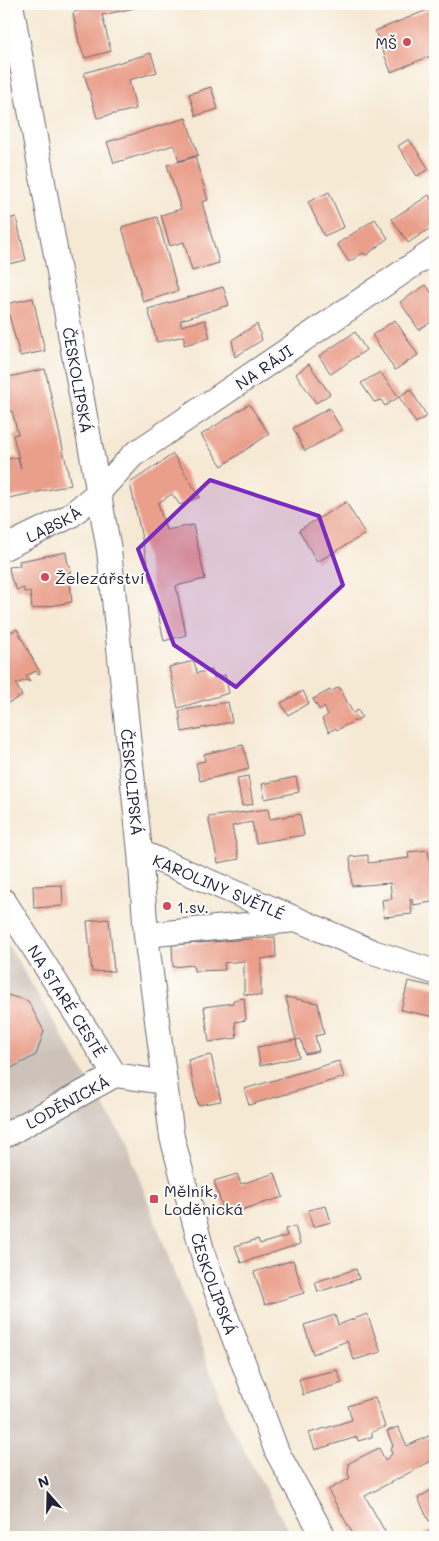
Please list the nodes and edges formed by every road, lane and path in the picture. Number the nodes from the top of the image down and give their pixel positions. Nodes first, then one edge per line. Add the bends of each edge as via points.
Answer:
1 (11, 4) edge
2 (435, 250) edge
3 (99, 492) junction
4 (4, 548) edge
5 (140, 852) junction
6 (4, 901) edge
7 (297, 920) junction
8 (146, 935) junction
9 (435, 972) edge
10 (115, 1075) junction
11 (164, 1082) junction
12 (4, 1136) edge
13 (324, 1537) edge

1 - 3 street, ČESKOLIPSKÁ
2 - 3 street, NA RÁJI via 133,455
3 - 4 street, LABSKÁ via 70,516
3 - 5 street, ČESKOLIPSKÁ via 109,550
5 - 7 street, KAROLINY SVĚTLÉ
5 - 8 street, ČESKOLIPSKÁ
6 - 10 street, NA STARÉ CESTĚ
7 - 8 street, KAROLINY SVĚTLÉ
7 - 9 street, KAROLINY SVĚTLÉ via 373,952
8 - 11 street, ČESKOLIPSKÁ
10 - 11 street, LODĚNICKÁ
10 - 12 street, LODĚNICKÁ
11 - 13 street, ČESKOLIPSKÁ via 172,1137 204,1258 277,1452

